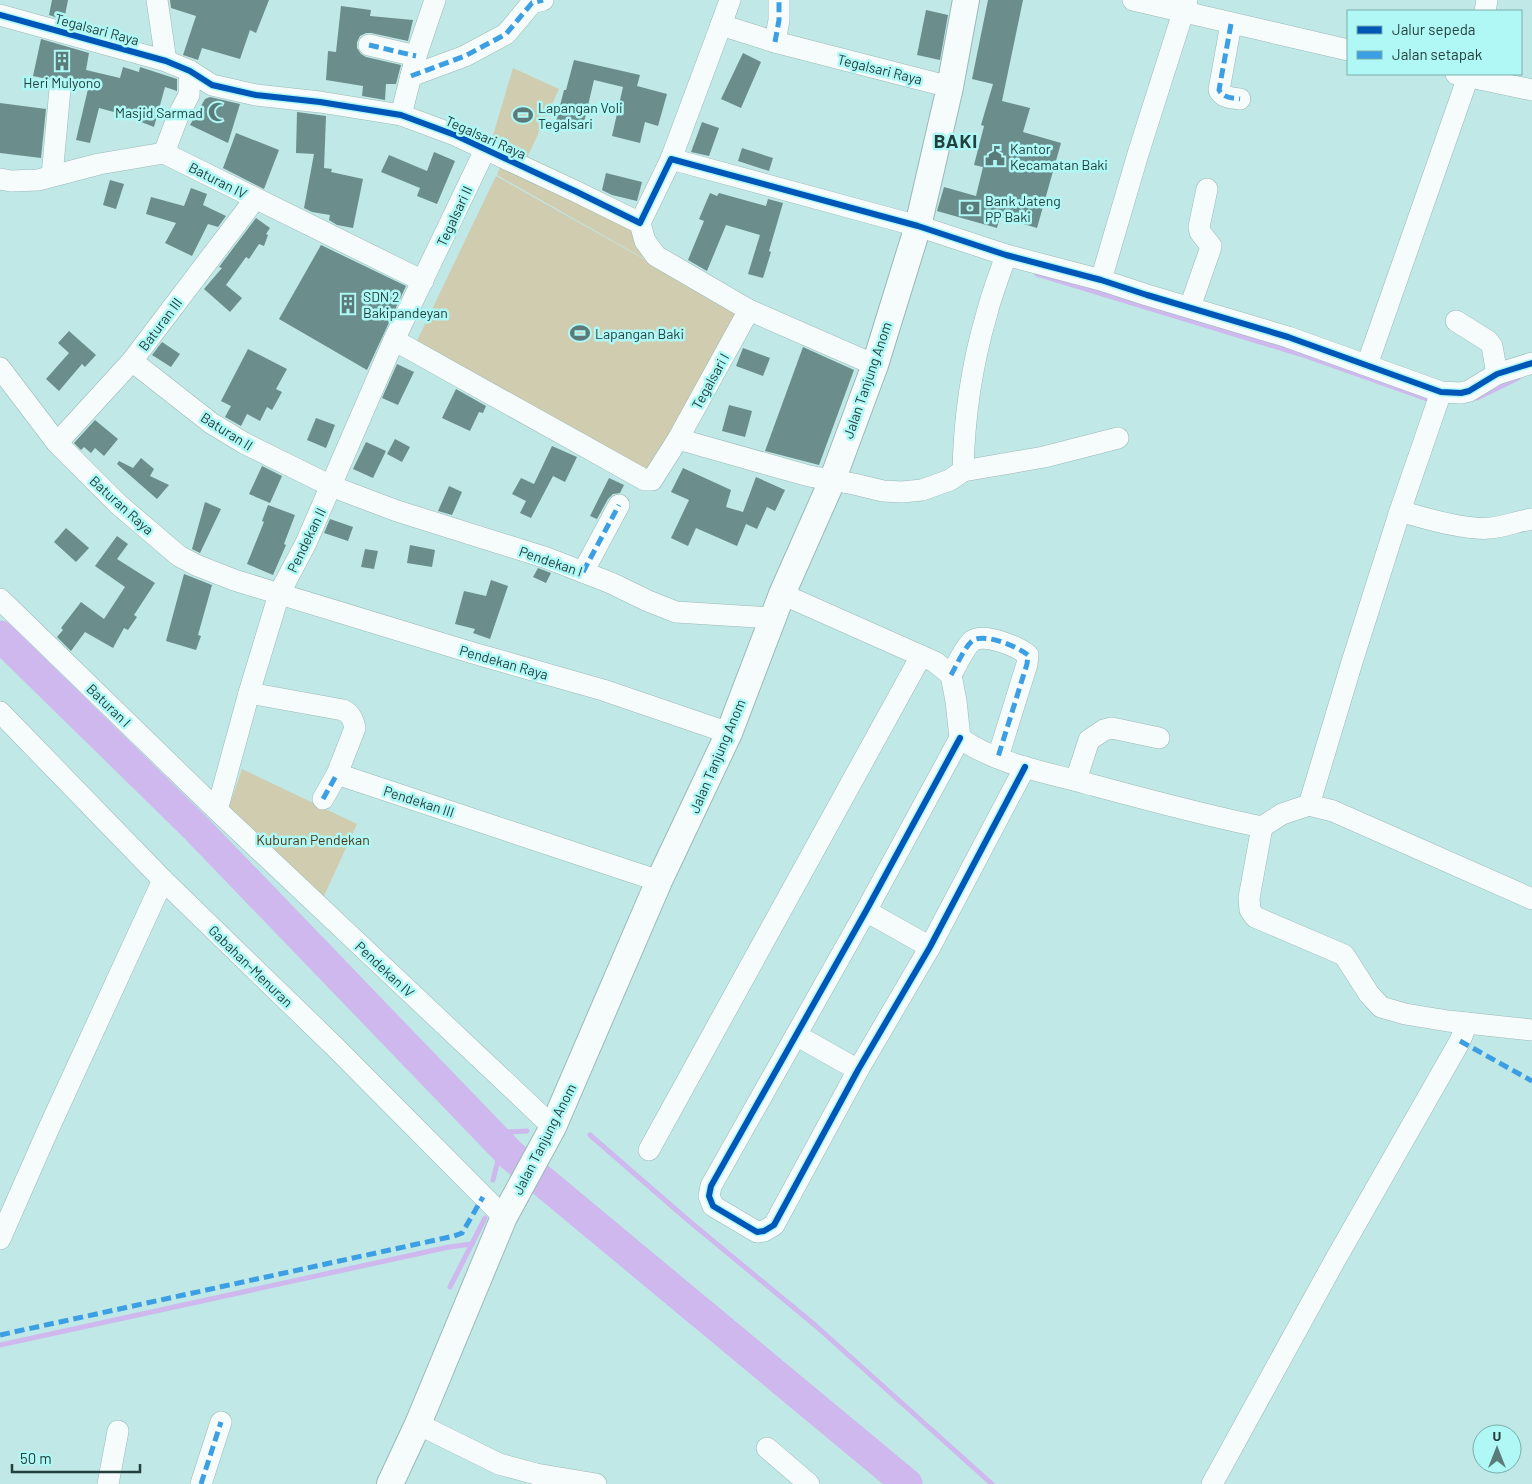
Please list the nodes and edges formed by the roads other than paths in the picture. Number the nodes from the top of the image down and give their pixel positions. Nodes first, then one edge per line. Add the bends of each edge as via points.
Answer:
1 (157, 0) edge
2 (436, 0) edge
3 (543, 0) edge
4 (730, 0) edge
5 (779, 0) edge
6 (966, 0) edge
7 (1133, 0) edge
8 (1185, 6) edge
9 (0, 16) edge
10 (1231, 24) junction
11 (721, 25) junction
12 (775, 42) junction
13 (369, 45) dead end
14 (1347, 50) edge
15 (416, 56) junction
16 (166, 61) junction
17 (190, 71) junction
18 (1464, 75) edge
19 (411, 76) junction
20 (212, 85) junction
21 (950, 87) junction
22 (60, 89) dead end
23 (1532, 90) edge
24 (189, 95) junction
25 (1240, 99) dead end
26 (401, 115) junction
27 (485, 150) junction
28 (164, 153) junction
29 (671, 159) junction
30 (52, 176) junction
31 (0, 179) edge
32 (1207, 189) dead end
33 (255, 199) junction
34 (640, 223) junction
35 (918, 226) junction
36 (1006, 255) junction
37 (1101, 280) junction
38 (423, 281) junction
39 (1190, 307) junction
40 (749, 310) junction
41 (1456, 321) dead end
42 (394, 340) junction
43 (132, 361) junction
44 (1532, 363) edge
45 (875, 365) junction
46 (1367, 365) junction
47 (0, 368) edge
48 (1498, 374) junction
49 (1439, 397) junction
50 (1118, 438) dead end
51 (678, 439) junction
52 (57, 443) junction
53 (963, 471) junction
54 (832, 481) junction
55 (331, 486) junction
56 (619, 505) dead end
57 (1400, 511) junction
58 (1532, 519) edge
59 (583, 572) junction
60 (279, 594) junction
61 (782, 594) junction
62 (0, 599) edge
63 (773, 618) junction
64 (921, 656) junction
65 (951, 674) junction
66 (249, 693) junction
67 (0, 712) edge
68 (729, 732) junction
69 (960, 738) junction
70 (1159, 738) dead end
71 (998, 757) junction
72 (1025, 767) junction
73 (337, 774) junction
74 (1076, 780) junction
75 (323, 799) dead end
76 (1309, 805) junction
77 (217, 810) junction
78 (1262, 827) junction
79 (163, 880) junction
80 (659, 881) junction
81 (1532, 899) edge
82 (866, 911) junction
83 (930, 947) junction
84 (1467, 1024) junction
85 (1532, 1030) edge
86 (796, 1035) junction
87 (858, 1070) junction
88 (549, 1135) junction
89 (649, 1150) dead end
90 (510, 1207) junction
91 (0, 1239) edge
92 (221, 1422) dead end
93 (418, 1424) junction
94 (118, 1431) dead end
95 (767, 1448) dead end
96 (108, 1484) edge
97 (202, 1484) edge
98 (390, 1484) edge
99 (596, 1484) edge
100 (809, 1484) edge
101 (1212, 1484) edge

1 - 16 street
2 - 15 street
3 - 19 street via 532,3 506,34 466,56
4 - 11 street
5 - 12 street via 780,20
6 - 21 main road, Jalan Tanjung Anom
7 - 8 street
8 - 10 street
8 - 37 street
9 - 16 street, Tegalsari Raya
10 - 14 street
10 - 25 street via 1219,90 1228,98
11 - 12 street, Tegalsari Raya
11 - 29 street
12 - 21 street, Tegalsari Raya
13 - 15 street
15 - 19 street
16 - 17 street, Tegalsari Raya
17 - 20 street, Tegalsari Raya
17 - 24 street
18 - 23 street
18 - 46 street
19 - 26 street
20 - 24 street
20 - 26 street, Tegalsari Raya via 256,95
21 - 35 main road, Jalan Tanjung Anom
22 - 30 street
24 - 28 street
26 - 27 street, Tegalsari Raya
27 - 34 street, Tegalsari Raya
27 - 38 street, Tegalsari II
28 - 30 street
28 - 33 street, Baturan IV
29 - 34 street
29 - 35 street
30 - 31 street via 38,180
32 - 39 street via 1199,227 1210,250
33 - 38 street, Baturan IV
33 - 43 street, Baturan III
34 - 40 street via 656,256
35 - 36 street
35 - 45 main road, Jalan Tanjung Anom
36 - 37 street
36 - 53 street via 987,312 973,376
37 - 39 street
38 - 42 street, Pendekan II
39 - 46 street
40 - 45 street
40 - 51 street, Tegalsari I
41 - 48 street via 1492,346
42 - 51 street, Tegalsari I via 646,480 652,480
42 - 55 street, Pendekan II
43 - 52 street, Baturan III
43 - 55 street, Baturan II via 211,423
44 - 48 street
45 - 54 main road, Jalan Tanjung Anom
46 - 49 street
47 - 52 street, Baturan Raya
48 - 49 street via 1469,391
49 - 57 street
50 - 53 street via 1044,457
51 - 54 street
52 - 60 street, Baturan Raya via 118,504 179,556 234,580
53 - 54 street via 936,486 902,492
54 - 61 main road, Jalan Tanjung Anom
55 - 59 street, Pendekan I
55 - 60 street, Pendekan II
56 - 59 street
57 - 58 street via 1472,528 1490,528
57 - 76 street
59 - 63 street, Pendekan I via 676,612
60 - 66 street, Pendekan II
60 - 68 street, Pendekan Raya via 603,690
61 - 63 main road, Jalan Tanjung Anom
61 - 64 street
62 - 77 street, Baturan I
63 - 68 main road, Jalan Tanjung Anom
64 - 65 street
64 - 89 street
65 - 69 street
65 - 71 street via 968,646 979,638 994,639 1028,655
66 - 73 street via 349,713 354,721 354,735
66 - 77 street, Pendekan II
67 - 79 street, Gabahan-Menuran
68 - 80 main road, Jalan Tanjung Anom
69 - 71 street
69 - 82 street
70 - 74 street via 1112,728 1104,730 1089,740
71 - 72 street
72 - 74 street
72 - 83 street
73 - 75 street
73 - 80 street, Pendekan III
74 - 78 street via 1184,810
76 - 78 street via 1282,814
76 - 81 street via 1333,811
77 - 88 street, Pendekan IV
78 - 84 street via 1249,898 1250,910 1255,917 1344,955 1381,1007
79 - 90 street, Gabahan-Menuran via 335,1047
79 - 91 street
80 - 88 main road, Jalan Tanjung Anom
82 - 83 street
82 - 86 street
83 - 87 street
84 - 85 street
84 - 101 street
86 - 87 street
86 - 87 street via 711,1186 709,1196 713,1206 757,1232 774,1225
88 - 90 main road, Jalan Tanjung Anom
90 - 93 main road, Jalan Tanjung Anom
92 - 97 street
93 - 98 main road, Jalan Tanjung Anom
93 - 99 street via 499,1464
94 - 96 street
95 - 100 street

